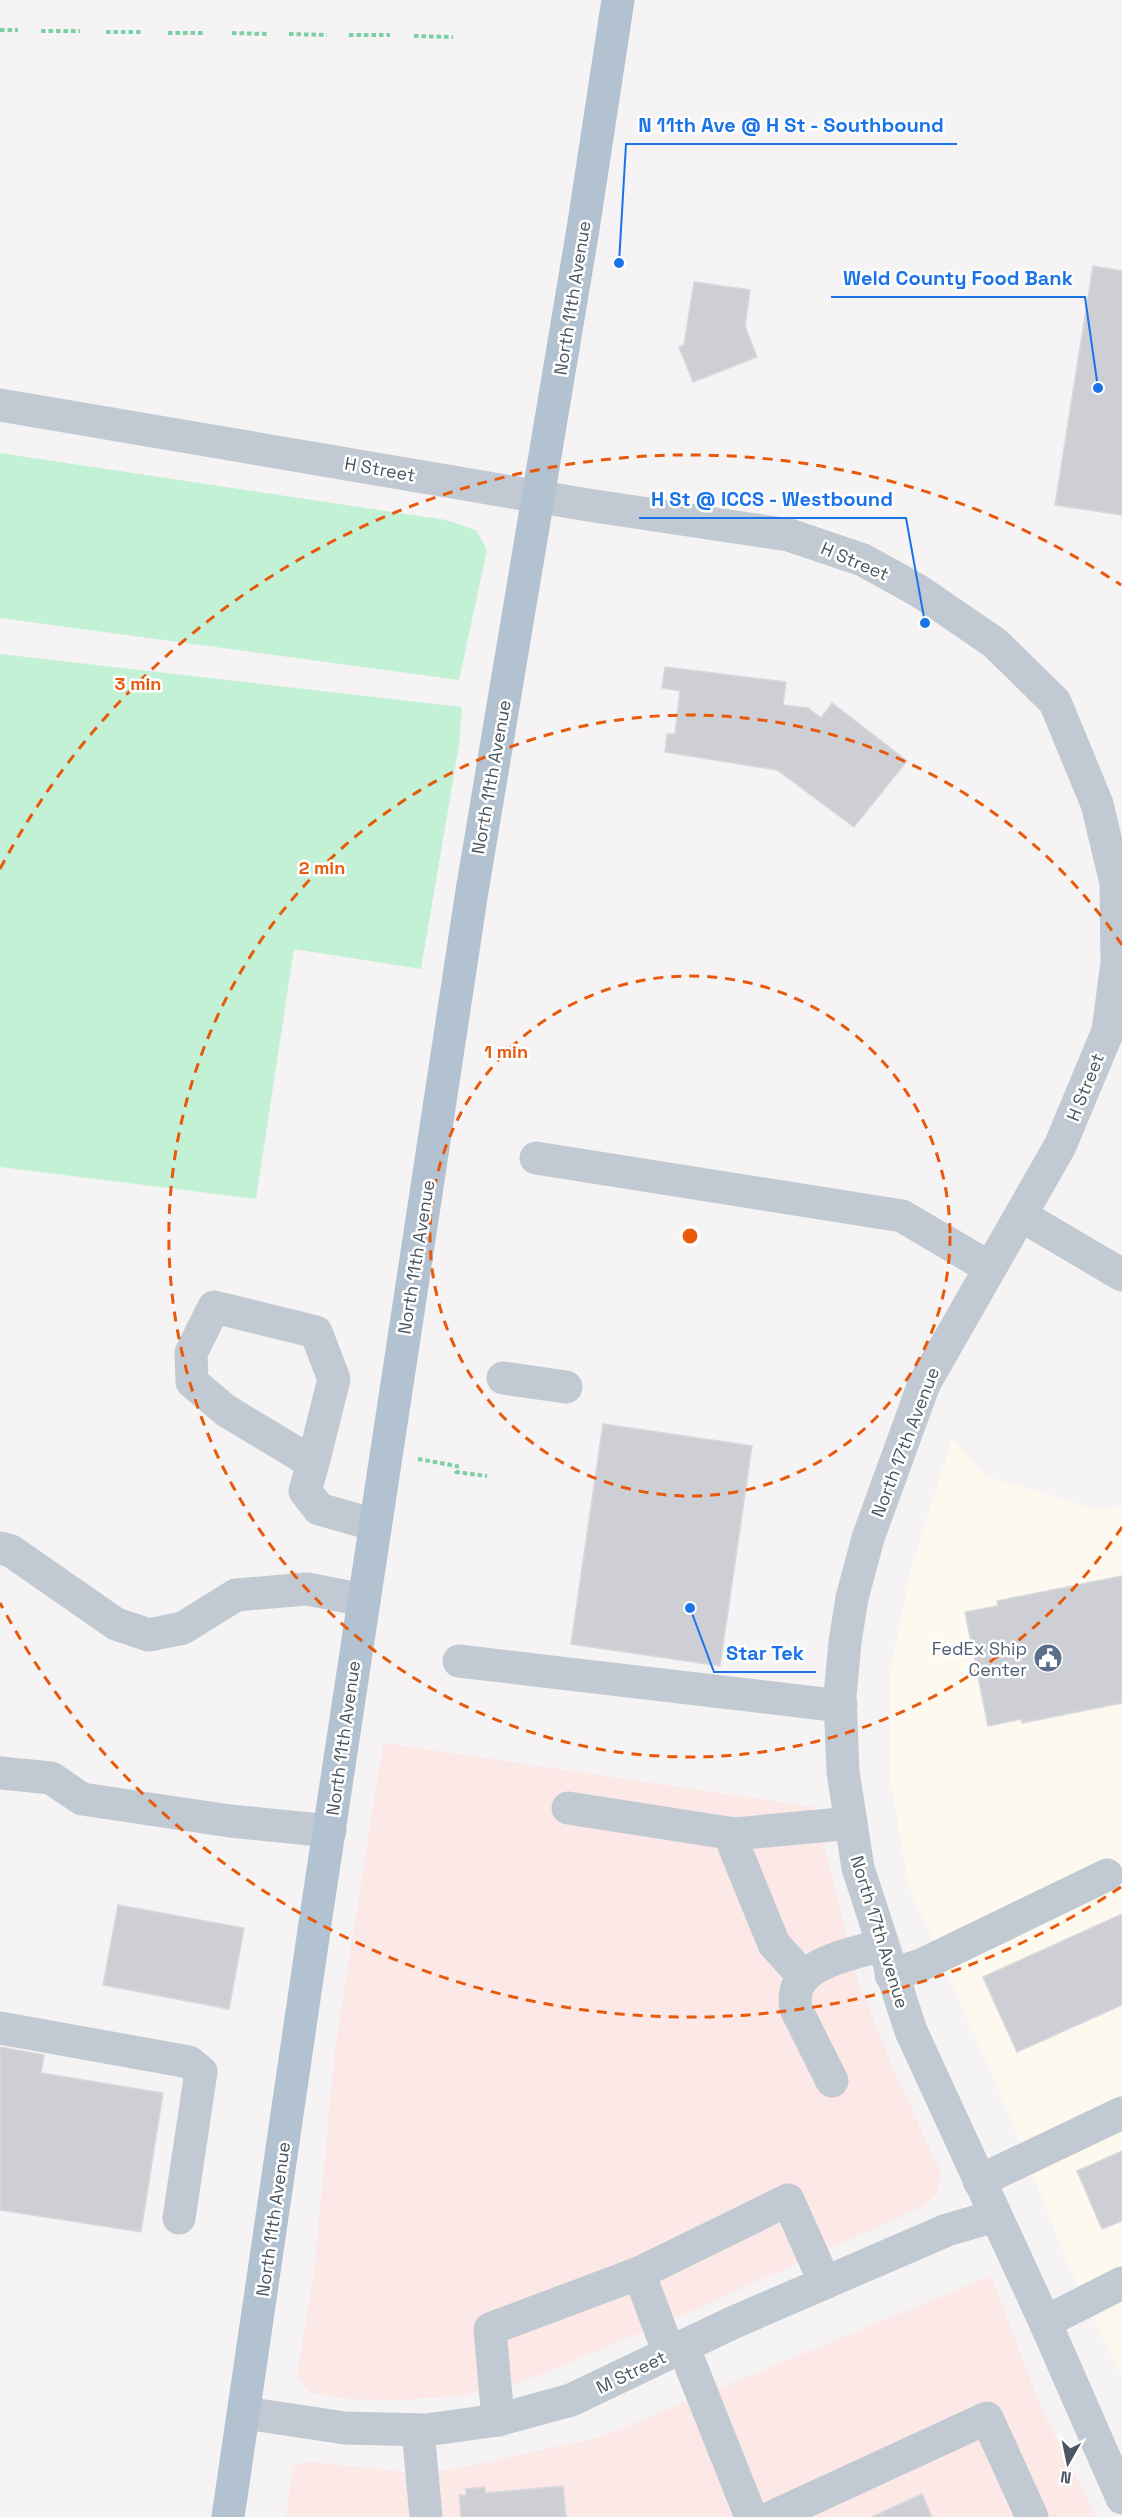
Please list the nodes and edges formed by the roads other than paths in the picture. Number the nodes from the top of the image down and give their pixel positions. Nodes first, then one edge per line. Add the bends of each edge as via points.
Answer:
1 (618, 0) edge
2 (0, 405) edge
3 (539, 496) junction
4 (536, 1158) dead end
5 (1022, 1216) junction
6 (990, 1268) junction
7 (1122, 1275) edge
8 (502, 1378) dead end
9 (566, 1387) dead end
10 (313, 1463) junction
11 (375, 1526) junction
12 (0, 1548) edge
13 (364, 1600) junction
14 (459, 1661) dead end
15 (841, 1706) junction
16 (0, 1773) edge
17 (568, 1808) dead end
18 (851, 1823) junction
19 (330, 1831) junction
20 (735, 1834) junction
21 (1107, 1875) dead end
22 (886, 1960) junction
23 (803, 1976) junction
24 (0, 2028) edge
25 (832, 2081) dead end
26 (1122, 2113) edge
27 (979, 2181) junction
28 (995, 2216) junction
29 (179, 2218) dead end
30 (639, 2273) junction
31 (825, 2283) junction
32 (1122, 2283) edge
33 (1045, 2322) junction
34 (676, 2350) junction
35 (245, 2413) junction
36 (498, 2420) junction
37 (418, 2430) junction
38 (1122, 2498) edge
39 (228, 2517) edge
40 (426, 2517) edge
41 (751, 2517) edge
42 (772, 2517) edge
43 (1032, 2517) edge

1 - 3 main road, North 11th Avenue
2 - 3 street, H Street
3 - 5 street, H Street via 789,535 863,560 920,591 995,643 1055,702 1096,804 1116,883 1118,963 1108,1031 1060,1146
3 - 11 main road, North 11th Avenue via 472,891
4 - 6 street via 902,1216
5 - 6 street, North 17th Avenue
5 - 7 street
6 - 15 street, North 17th Avenue via 924,1384 868,1538 850,1609
8 - 9 street
10 - 10 street via 225,1410 192,1382 191,1353 214,1308 316,1332 334,1379
10 - 11 street via 305,1491 319,1509
11 - 13 main road, North 11th Avenue
12 - 13 street via 11,1551 116,1624 149,1635 183,1628 236,1595 307,1589
13 - 19 main road, North 11th Avenue
14 - 15 street
15 - 18 street, North 17th Avenue via 843,1772
16 - 19 street via 51,1778 82,1799
17 - 20 street
18 - 20 street
18 - 22 street, North 17th Avenue via 858,1868
19 - 35 main road, North 11th Avenue
20 - 23 street via 734,1846 774,1944
21 - 22 street via 921,1965
22 - 23 street via 813,1968
22 - 27 street, North 17th Avenue via 911,2031
23 - 25 street via 794,1996 796,2009
24 - 29 street via 189,2062 201,2072
26 - 27 street
27 - 28 street, North 17th Avenue
28 - 31 street, M Street via 947,2230
28 - 33 street, North 17th Avenue
30 - 31 street via 788,2200
30 - 34 street
30 - 36 street via 490,2329
31 - 34 street, M Street
32 - 33 street
33 - 38 street, North 17th Avenue
34 - 36 street, M Street via 571,2400
34 - 41 street
35 - 37 street, M Street via 345,2428
35 - 39 main road, North 11th Avenue
36 - 37 street, M Street
37 - 40 street
42 - 43 street via 987,2418

